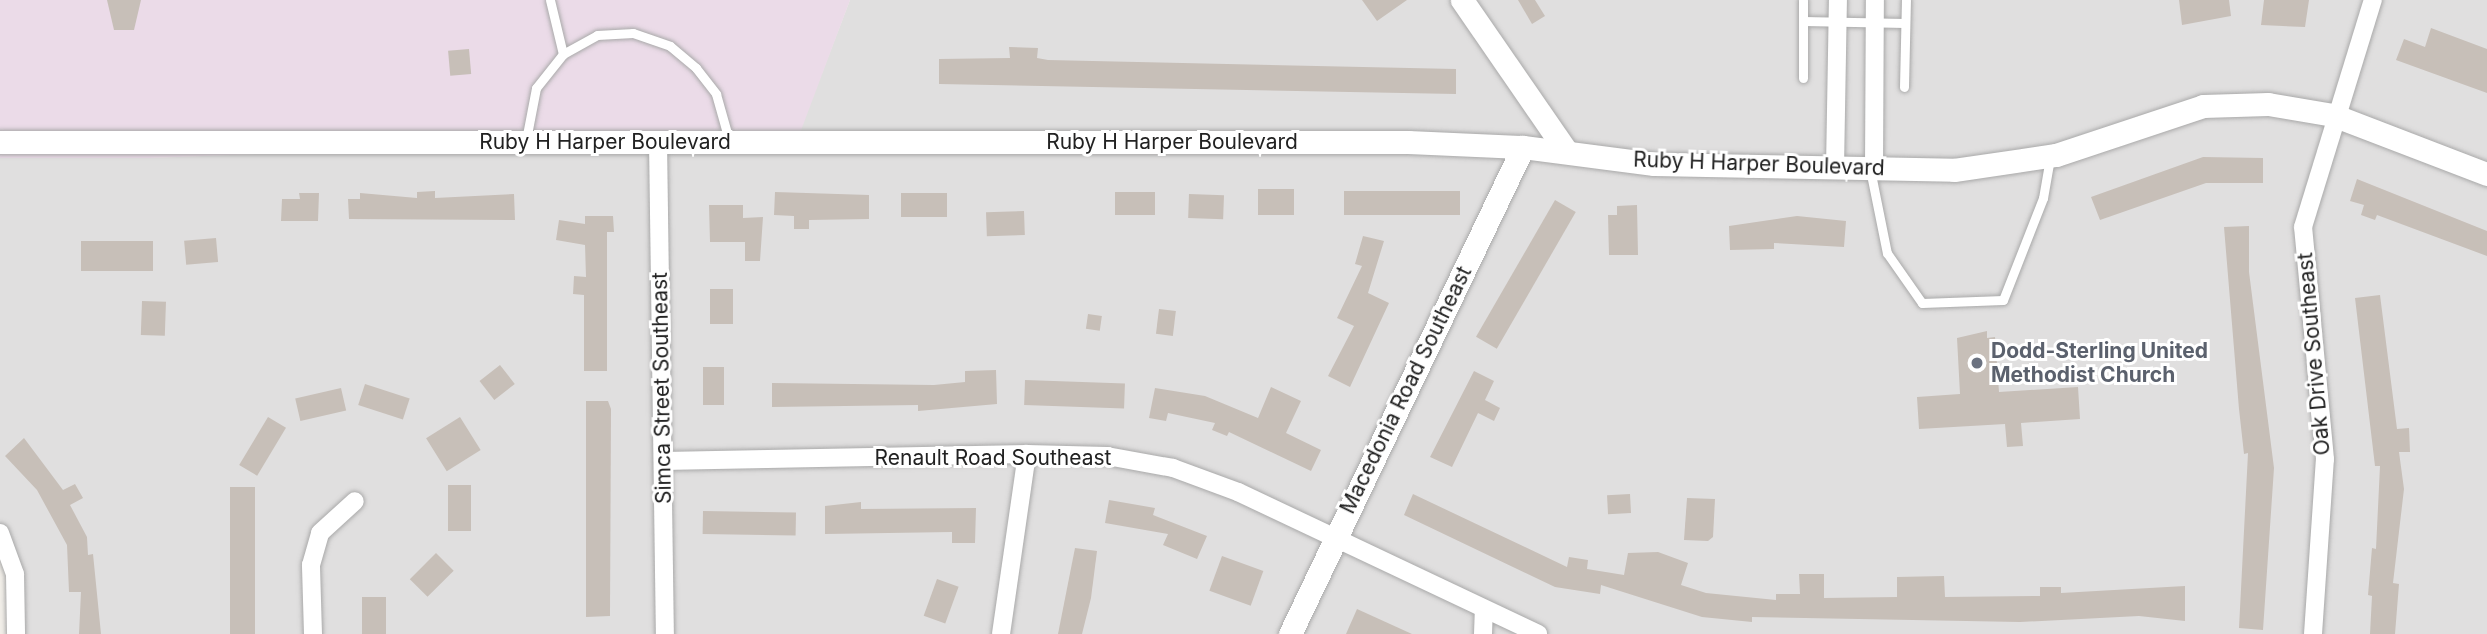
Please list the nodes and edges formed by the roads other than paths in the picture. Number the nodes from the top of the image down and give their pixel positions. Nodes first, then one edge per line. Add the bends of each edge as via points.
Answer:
1 (550, 0) edge
2 (1462, 0) edge
3 (1803, 0) edge
4 (1838, 0) edge
5 (1875, 0) edge
6 (1906, 0) edge
7 (2373, 0) edge
8 (1803, 21) junction
9 (1838, 21) junction
10 (1874, 23) junction
11 (1905, 23) junction
12 (563, 54) junction
13 (1803, 78) dead end
14 (1904, 88) dead end
15 (2333, 115) junction
16 (527, 141) junction
17 (0, 142) edge
18 (658, 142) junction
19 (730, 142) junction
20 (1523, 147) junction
21 (1566, 151) junction
22 (2050, 156) junction
23 (1835, 168) junction
24 (1872, 169) junction
25 (2487, 174) edge
26 (1027, 454) junction
27 (663, 461) junction
28 (355, 501) dead end
29 (0, 533) edge
30 (1335, 538) junction
31 (1483, 611) junction
32 (16, 634) edge
33 (313, 634) edge
34 (665, 634) edge
35 (1001, 634) edge
36 (1290, 634) edge
37 (1483, 634) edge
38 (1538, 634) edge
39 (2313, 634) edge

1 - 12 lane
2 - 21 street
3 - 8 lane
4 - 9 street
5 - 10 street
6 - 11 lane
7 - 15 street, Oak Drive Southeast
8 - 9 lane
8 - 13 lane
9 - 10 lane
9 - 23 street
10 - 11 lane
10 - 24 street
11 - 14 lane
12 - 16 lane via 536,88 526,123
12 - 19 lane via 597,35 634,33 670,46 716,94
15 - 22 street, Ruby H Harper Boulevard via 2268,104 2203,106
15 - 25 street, Ruby H Harper Boulevard
15 - 39 street, Oak Drive Southeast via 2303,227 2325,459
16 - 17 street, Ruby H Harper Boulevard
16 - 18 street, Ruby H Harper Boulevard
18 - 19 street, Ruby H Harper Boulevard
18 - 27 street, Simca Street Southeast
19 - 20 street, Ruby H Harper Boulevard
20 - 21 street, Ruby H Harper Boulevard
20 - 30 street, Macedonia Road Southeast
21 - 23 street, Ruby H Harper Boulevard via 1654,164
22 - 24 street, Ruby H Harper Boulevard via 1954,170
22 - 24 lane via 2043,198 2003,300 1922,303 1887,253
23 - 24 street, Ruby H Harper Boulevard
26 - 27 street, Renault Road Southeast
26 - 30 street, Renault Road Southeast via 1107,456 1173,468
26 - 35 street
27 - 34 street, Simca Street Southeast
28 - 33 street via 320,533 311,565
29 - 32 street via 15,574
30 - 31 street, Renault Road Southeast
30 - 36 street, Macedonia Road Southeast
31 - 37 street
31 - 38 street, Renault Road Southeast

